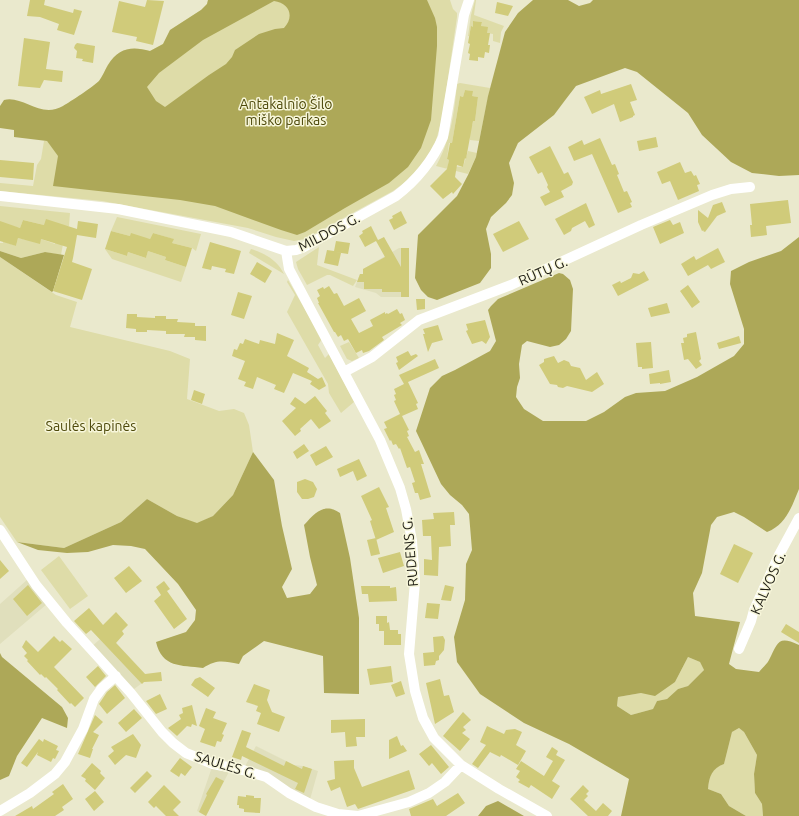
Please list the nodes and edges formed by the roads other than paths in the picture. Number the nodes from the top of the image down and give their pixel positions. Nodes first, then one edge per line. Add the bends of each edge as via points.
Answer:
1 (469, 0) edge
2 (750, 187) dead end
3 (0, 196) edge
4 (286, 250) junction
5 (344, 372) junction
6 (799, 518) edge
7 (0, 530) edge
8 (739, 649) dead end
9 (116, 676) junction
10 (461, 765) junction
11 (0, 811) edge
12 (547, 816) edge

1 - 4 street, MILDOS G. via 464,15 443,137 432,159 408,188 385,203 302,248
2 - 5 street, RŪTŲ G. via 712,195 640,225 511,285 419,320 372,357
3 - 4 street, MILDOS G. via 118,209 231,232
4 - 5 street, RUDENS G. via 289,269
5 - 10 street, RUDENS G. via 381,443 398,482 406,509 412,540 415,582 409,654 419,708 434,738
6 - 8 street, KALVOS G. via 760,596
7 - 9 street, SAULĖS G. via 36,585
9 - 10 street, SAULĖS G. via 173,743 186,753 213,764 266,777 316,807 338,814 358,816 409,802 445,782
9 - 11 street via 94,699 83,729 66,762 30,793
10 - 12 street, RUDENS G.

